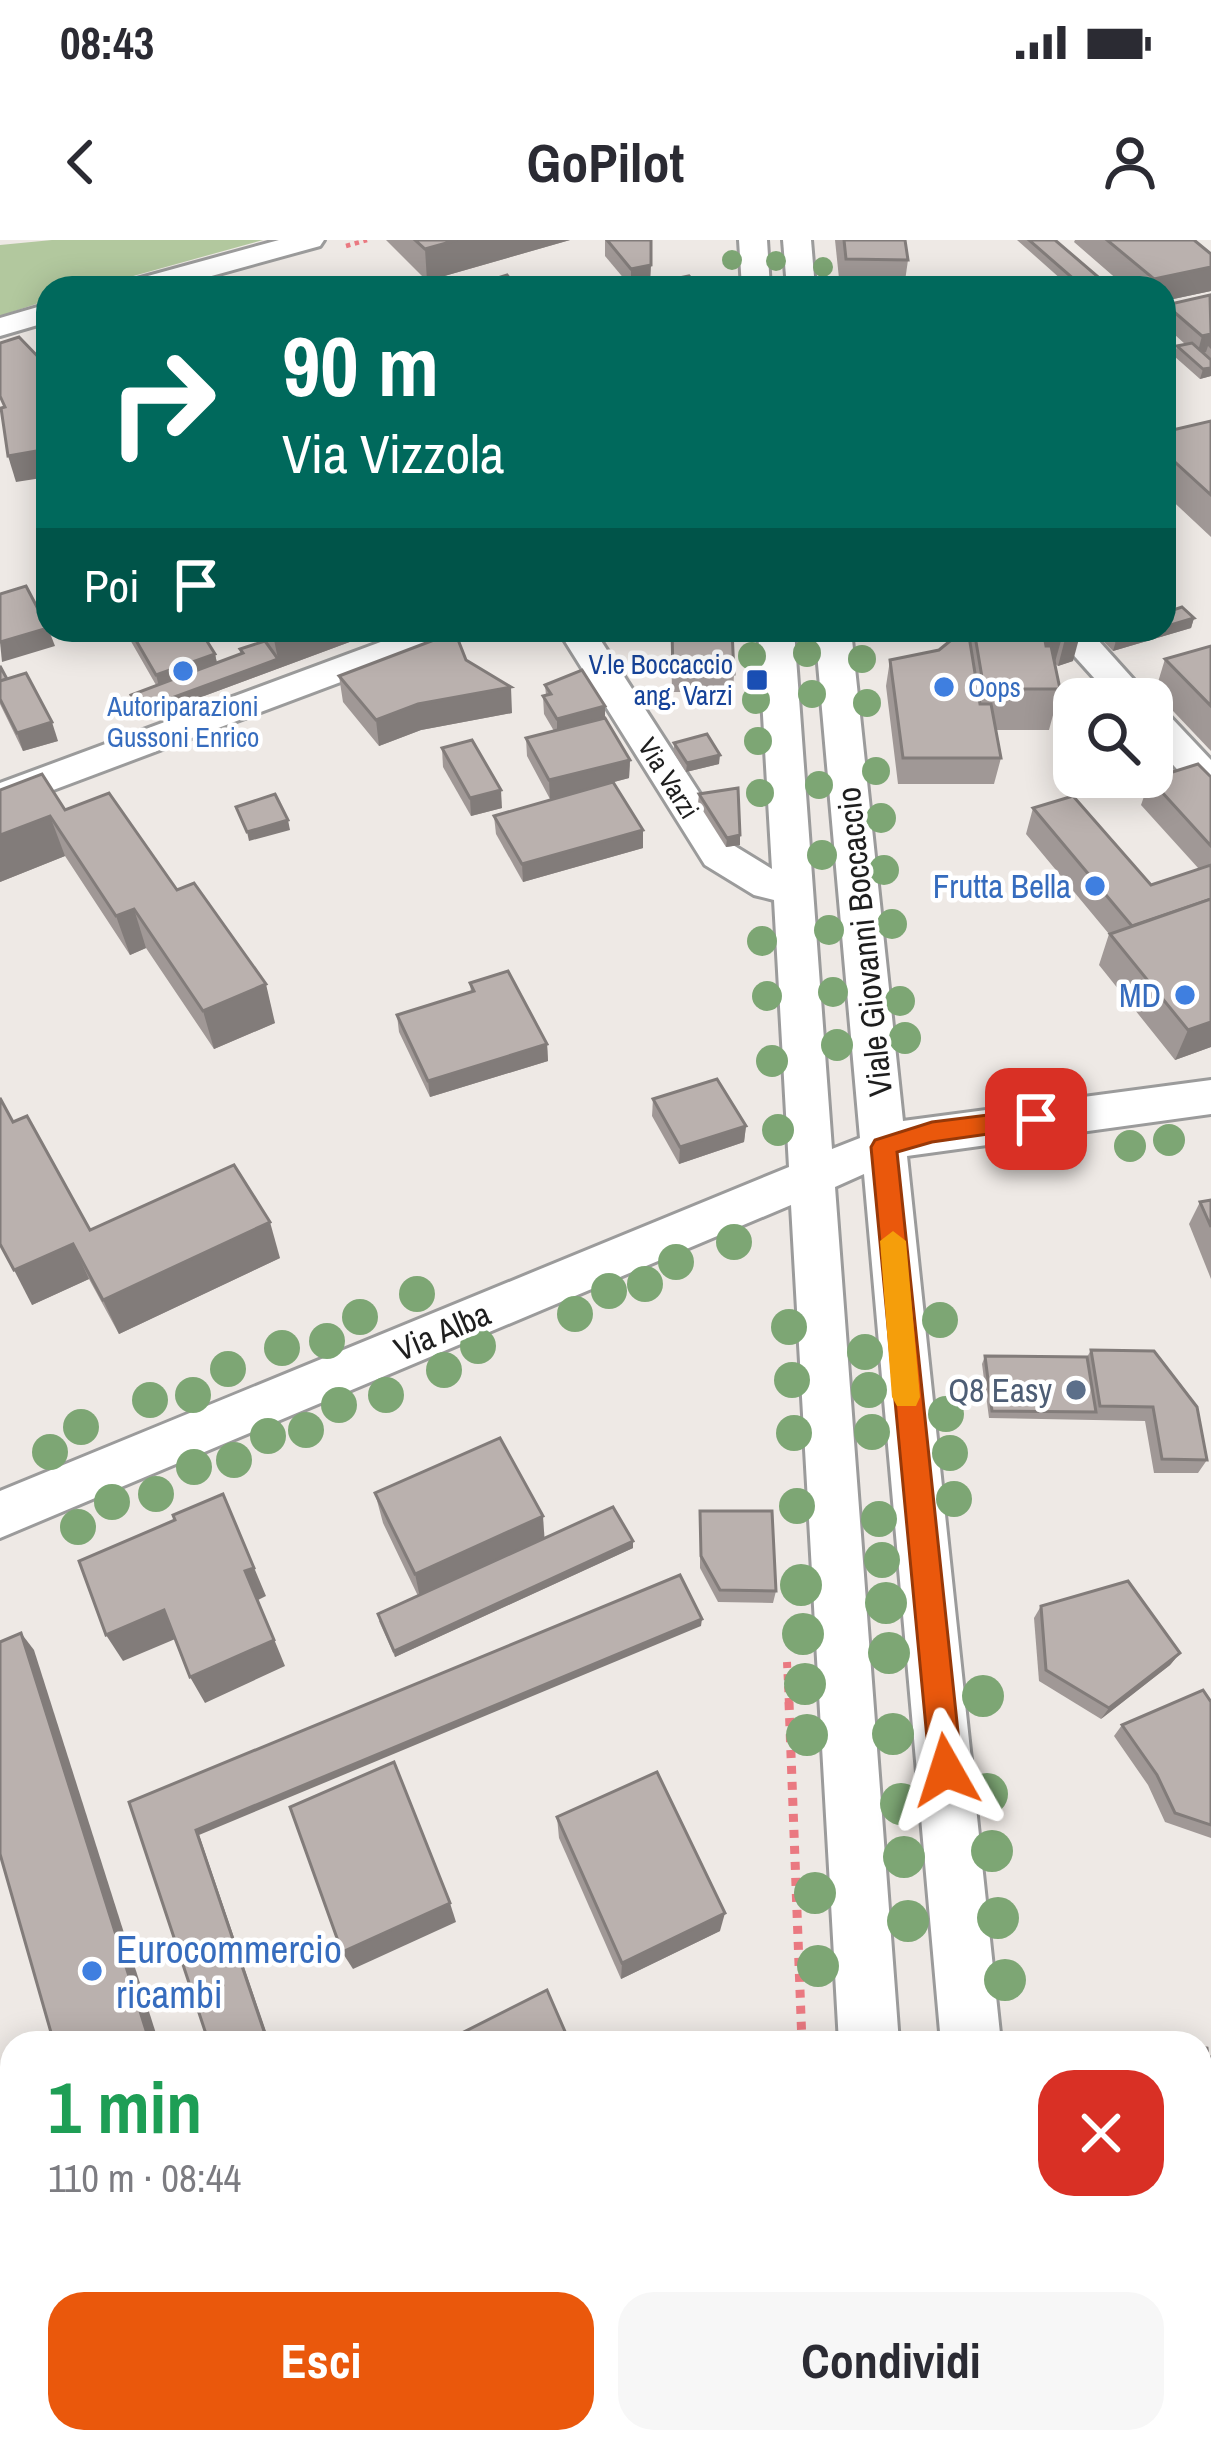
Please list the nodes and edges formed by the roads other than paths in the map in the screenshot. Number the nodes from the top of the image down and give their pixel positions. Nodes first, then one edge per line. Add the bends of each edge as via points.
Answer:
1 (310, 240) edge
2 (753, 240) edge
3 (797, 240) edge
4 (180, 276) edge
5 (755, 276) edge
6 (800, 276) edge
7 (36, 316) edge
8 (0, 327) edge
9 (414, 642) edge
10 (584, 642) edge
11 (777, 642) edge
12 (834, 642) edge
13 (1080, 642) edge
14 (1114, 678) edge
15 (1173, 742) edge
16 (1211, 783) edge
17 (0, 797) edge
18 (793, 889) junction
19 (1211, 1097) edge
20 (884, 1147) junction
21 (814, 1176) junction
22 (0, 1515) edge
23 (868, 2031) edge
24 (970, 2031) edge

1 - 4 street
2 - 5 street
3 - 6 street
7 - 8 street
9 - 17 street
10 - 18 street, Via Varzi via 713,848 750,876
11 - 18 street, Viale Giovanni Boccaccio
12 - 20 street, Viale Giovanni Boccaccio
13 - 14 street
15 - 16 street
18 - 21 street, Viale Giovanni Boccaccio
19 - 20 street, Via Alba via 932,1132
20 - 21 street, Via Alba
20 - 24 street, Viale Giovanni Boccaccio
21 - 22 street, Via Alba
21 - 23 street, Viale Giovanni Boccaccio

